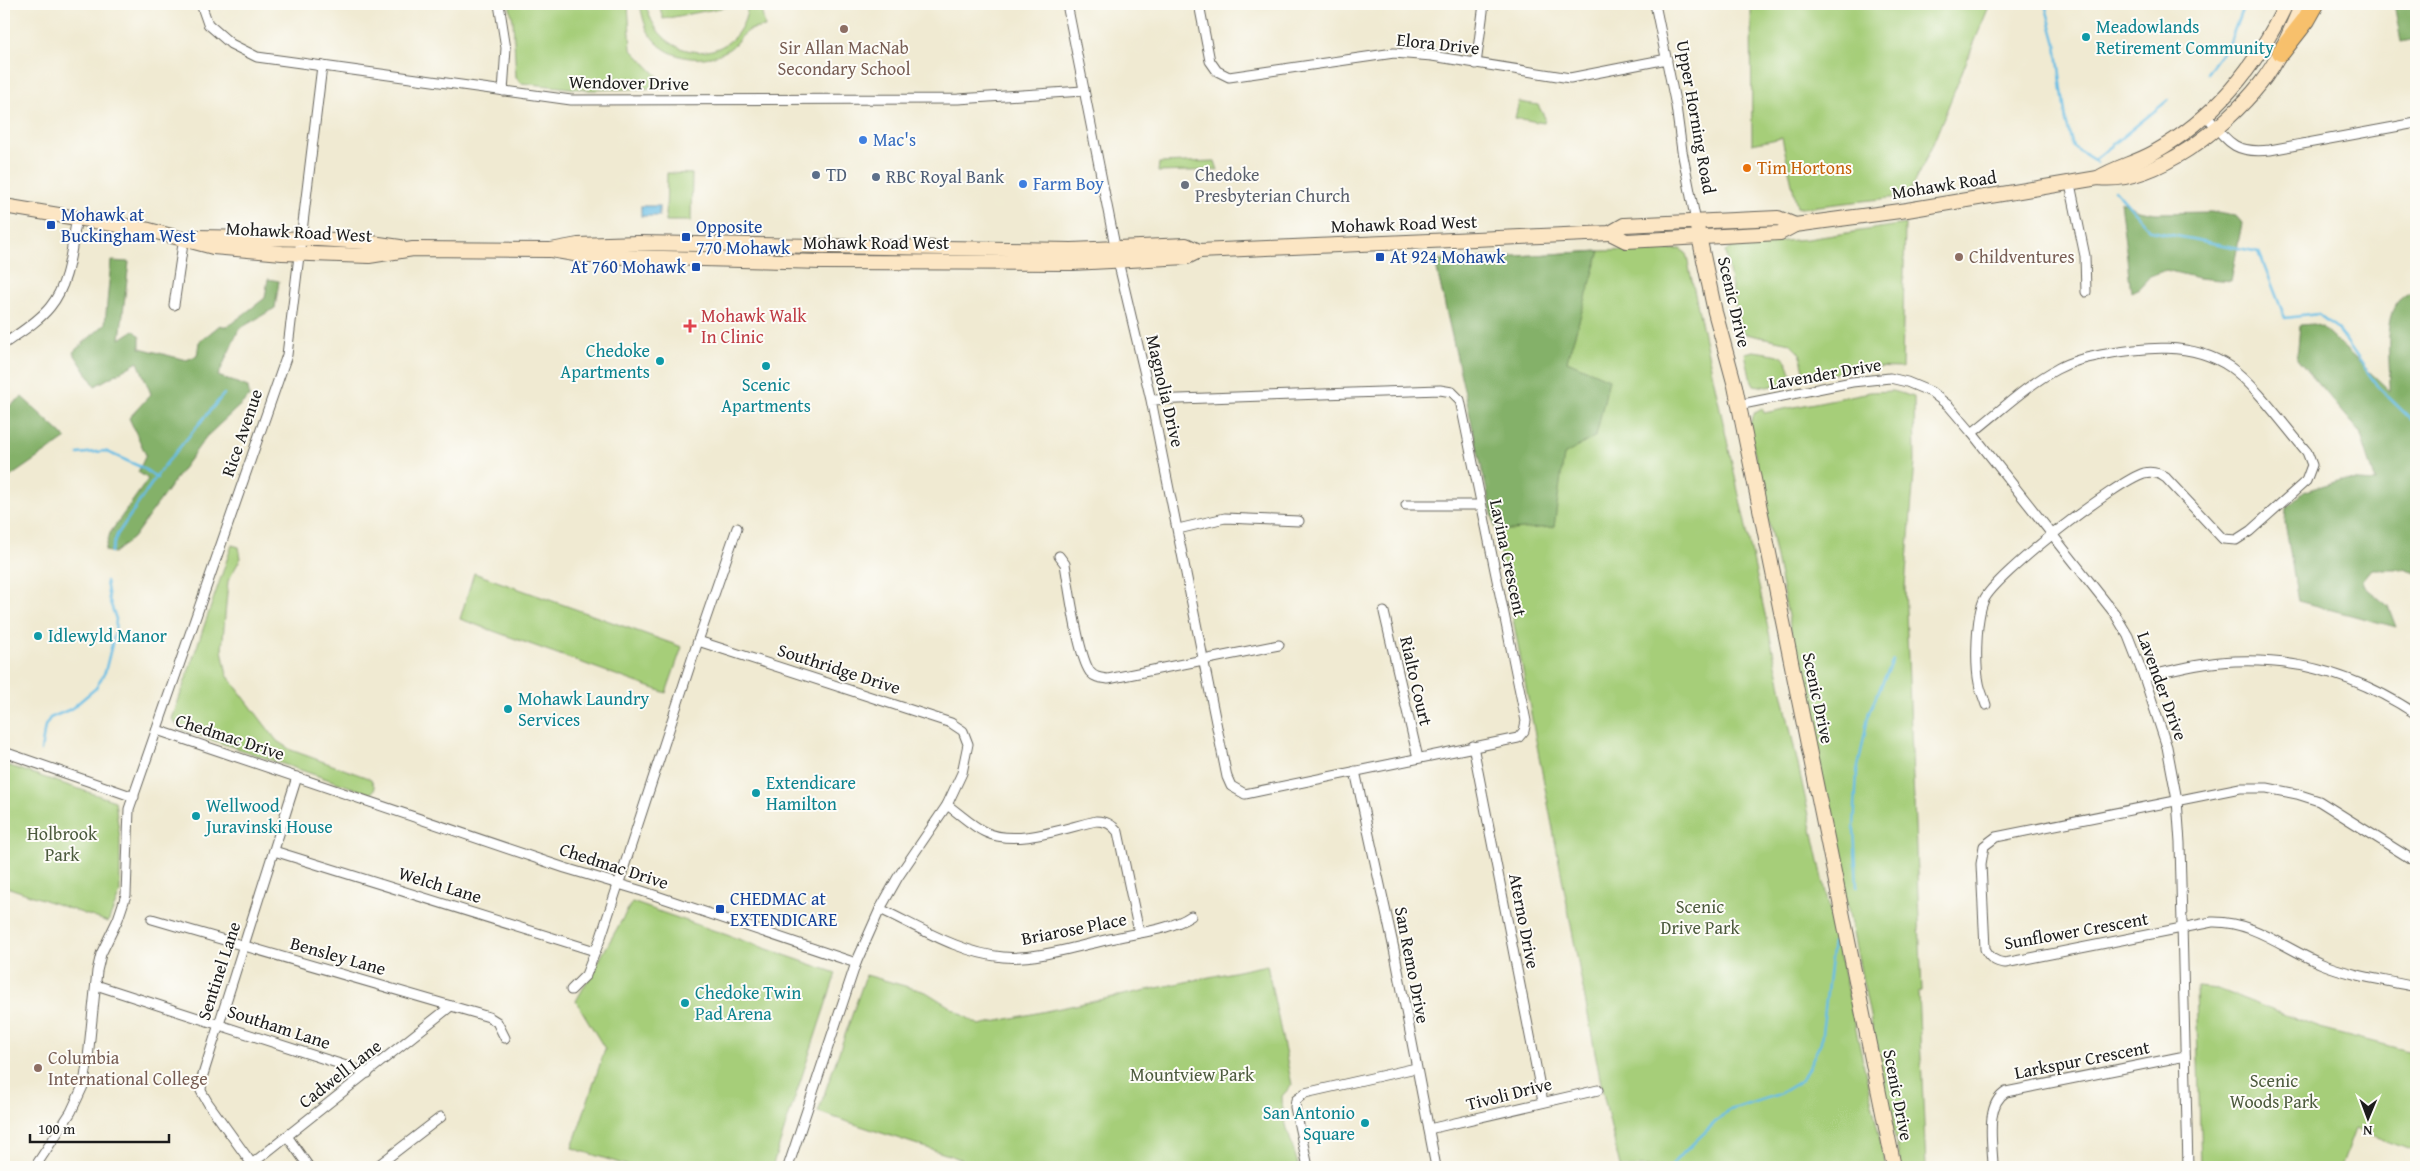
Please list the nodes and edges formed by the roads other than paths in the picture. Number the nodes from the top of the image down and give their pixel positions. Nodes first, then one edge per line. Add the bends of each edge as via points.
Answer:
1 (200, 4) edge
2 (499, 4) edge
3 (1067, 4) edge
4 (1199, 4) edge
5 (1484, 4) edge
6 (1655, 4) edge
7 (2286, 4) edge
8 (2302, 4) edge
9 (2315, 4) edge
10 (2281, 52) junction
11 (1667, 58) junction
12 (1476, 64) junction
13 (322, 66) junction
14 (503, 91) junction
15 (1083, 91) junction
16 (2207, 116) junction
17 (2416, 123) edge
18 (2217, 128) junction
19 (2098, 178) junction
20 (2070, 184) junction
21 (4, 206) edge
22 (76, 218) junction
23 (1696, 222) junction
24 (1795, 225) junction
25 (1610, 233) junction
26 (184, 238) junction
27 (1700, 238) junction
28 (301, 239) junction
29 (842, 246) junction
30 (414, 249) junction
31 (551, 250) junction
32 (299, 254) junction
33 (1117, 255) junction
34 (822, 262) junction
35 (2086, 292) dead end
36 (174, 305) dead end
37 (4, 344) edge
38 (1151, 400) junction
39 (1738, 405) junction
40 (1972, 433) junction
41 (1406, 505) dead end
42 (1480, 505) junction
43 (1299, 521) dead end
44 (737, 528) dead end
45 (1178, 529) junction
46 (2053, 535) junction
47 (1059, 556) dead end
48 (1384, 612) dead end
49 (698, 641) junction
50 (1278, 645) dead end
51 (1205, 660) junction
52 (2144, 677) junction
53 (1986, 705) dead end
54 (2416, 714) edge
55 (157, 730) junction
56 (1473, 746) junction
57 (4, 752) edge
58 (1418, 758) junction
59 (1355, 770) junction
60 (297, 776) junction
61 (1231, 786) joint
62 (134, 797) junction
63 (2177, 800) junction
64 (947, 804) junction
65 (274, 850) junction
66 (2416, 862) edge
67 (619, 885) junction
68 (880, 909) junction
69 (1191, 916) dead end
70 (152, 918) dead end
71 (2182, 928) junction
72 (1140, 932) junction
73 (244, 945) junction
74 (595, 951) junction
75 (856, 963) junction
76 (96, 986) junction
77 (2416, 987) edge
78 (572, 990) dead end
79 (451, 1006) junction
80 (219, 1025) junction
81 (505, 1038) dead end
82 (2185, 1056) junction
83 (1416, 1068) junction
84 (368, 1072) junction
85 (1598, 1090) dead end
86 (1543, 1102) junction
87 (441, 1117) dead end
88 (1428, 1129) junction
89 (287, 1136) junction
90 (250, 1166) edge
91 (790, 1166) edge
92 (35, 1167) edge
93 (309, 1167) edge
94 (376, 1167) edge
95 (1308, 1167) edge
96 (1436, 1167) edge
97 (1894, 1167) edge
98 (1994, 1167) edge
99 (2188, 1167) edge

1 - 13 street, Wendover Drive via 208,24 231,44 257,57
2 - 14 street via 506,48
3 - 15 street, Magnolia Drive
4 - 12 street, Elora Drive via 1210,61 1217,71 1229,77 1394,53
5 - 12 street
6 - 11 street, Upper Horning Road
7 - 16 main road, Mohawk Road via 2249,69
8 - 10 main road, Mohawk Road
9 - 10 highway
10 - 18 main road, Mohawk Road via 2261,84
11 - 12 street, Elora Drive via 1570,78
11 - 23 street, Upper Horning Road
13 - 14 street, Wendover Drive
13 - 28 street, Rice Avenue
14 - 15 street, Wendover Drive via 571,100 680,101 958,99
15 - 33 street, Magnolia Drive
16 - 18 street
16 - 19 main road, Mohawk Road via 2155,152
17 - 18 street via 2249,152 2236,148
18 - 19 main road, Mohawk Road via 2177,156 2153,168 2113,180
19 - 20 main road, Mohawk Road
20 - 24 main road, Mohawk Road
20 - 35 street via 2085,256
21 - 22 main road, Mohawk Road West
22 - 26 main road, Mohawk Road West
22 - 37 street via 65,278 59,293 50,307
23 - 24 main road, Mohawk Road via 1778,218
23 - 25 main road, Mohawk Road West via 1624,226
23 - 27 main road, Upper Horning Road
24 - 27 main road, Mohawk Road via 1780,233
25 - 27 main road, Mohawk Road West via 1626,241
25 - 33 main road, Mohawk Road West via 1199,251 1186,245
26 - 28 main road, Mohawk Road West
26 - 32 main road, Mohawk Road West via 213,247
26 - 36 street
27 - 39 main road, Scenic Drive
28 - 30 main road, Mohawk Road West via 364,242
28 - 32 street, Rice Avenue
29 - 31 main road, Mohawk Road West via 638,243 578,245
29 - 33 main road, Mohawk Road West via 1072,250
29 - 34 main road
30 - 31 main road, Mohawk Road West
30 - 32 main road, Mohawk Road West via 369,256
31 - 34 main road, Mohawk Road West via 586,256
32 - 55 street, Rice Avenue via 287,355
33 - 34 main road, Mohawk Road West via 1072,263
33 - 38 street, Magnolia Drive
38 - 42 street, Lavina Crescent via 1452,392 1460,400
38 - 45 street, Magnolia Drive
39 - 40 street, Lavender Drive via 1852,382 1890,378 1931,392 1949,406
39 - 97 main road, Scenic Drive
40 - 46 street, Lavender Drive
40 - 46 street via 2059,368 2086,358 2157,347 2200,353 2231,368 2311,458 2311,471 2306,481 2236,540 2223,538 2166,478 2151,472 2105,495
41 - 42 street
42 - 56 street, Lavina Crescent via 1526,721 1518,738
43 - 45 street via 1225,518
44 - 49 street
45 - 51 street, Magnolia Drive
46 - 52 street, Lavender Drive via 2119,620
46 - 53 street via 1998,581 1981,606 1979,684
47 - 51 street via 1065,564 1082,654 1090,672 1096,677 1108,679
48 - 58 street, Rialto Court
49 - 64 street, Southridge Drive via 951,723 963,732 968,744 962,773
49 - 67 street
50 - 51 street
51 - 61 street, Magnolia Drive
52 - 54 street via 2234,661 2286,663 2353,680
52 - 63 street, Lavender Drive via 2167,747
55 - 60 street, Chedmac Drive
55 - 62 street, Rice Avenue
56 - 58 street, Lavina Crescent
56 - 86 street, Aterno Drive
57 - 62 street
58 - 59 street, Lavina Crescent
59 - 61 street, Lavina Crescent via 1245,794
59 - 83 street, San Remo Drive
60 - 65 street, Sentinel Lane
60 - 67 street, Chedmac Drive
62 - 76 street, Rice Avenue via 128,818 126,895 101,954
63 - 66 street via 2240,788 2267,788 2297,794 2319,801
63 - 71 street, Lavender Drive
63 - 71 street, Sunflower Crescent via 2004,835 1989,841 1982,854 1984,940 1988,956 2005,963
64 - 68 street, Southridge Drive via 898,876
64 - 72 street via 984,832 1014,839 1096,821 1113,826 1118,832
65 - 73 street, Sentinel Lane
65 - 74 street, Welch Lane
67 - 74 street
67 - 75 street, Chedmac Drive
68 - 72 street, Briarose Place via 967,949 1005,958 1030,956
68 - 75 street, Southridge Drive
69 - 72 street, Briarose Place via 1180,923
70 - 73 street, Bensley Lane
71 - 77 street via 2212,922 2234,922 2265,934 2323,965
71 - 82 street, Lavender Drive
73 - 79 street, Bensley Lane
73 - 80 street, Sentinel Lane
74 - 78 street via 586,975
75 - 91 street
76 - 80 street, Southam Lane
76 - 92 street, Rice Avenue via 84,1084 71,1112
79 - 81 street, Bensley Lane via 498,1022
79 - 84 street, Cadwell Lane
80 - 84 street, Southam Lane
80 - 90 street, Sentinel Lane via 201,1090
82 - 98 street, Larkspur Crescent via 2002,1095 1992,1112
82 - 99 street, Lavender Drive
83 - 88 street, San Remo Drive
83 - 95 street via 1305,1093 1296,1100 1294,1107
84 - 89 street, Cadwell Lane
85 - 86 street, Tivoli Drive
86 - 88 street, Tivoli Drive
87 - 94 street
88 - 96 street, San Remo Drive
89 - 90 street, Cadwell Lane
89 - 93 street

